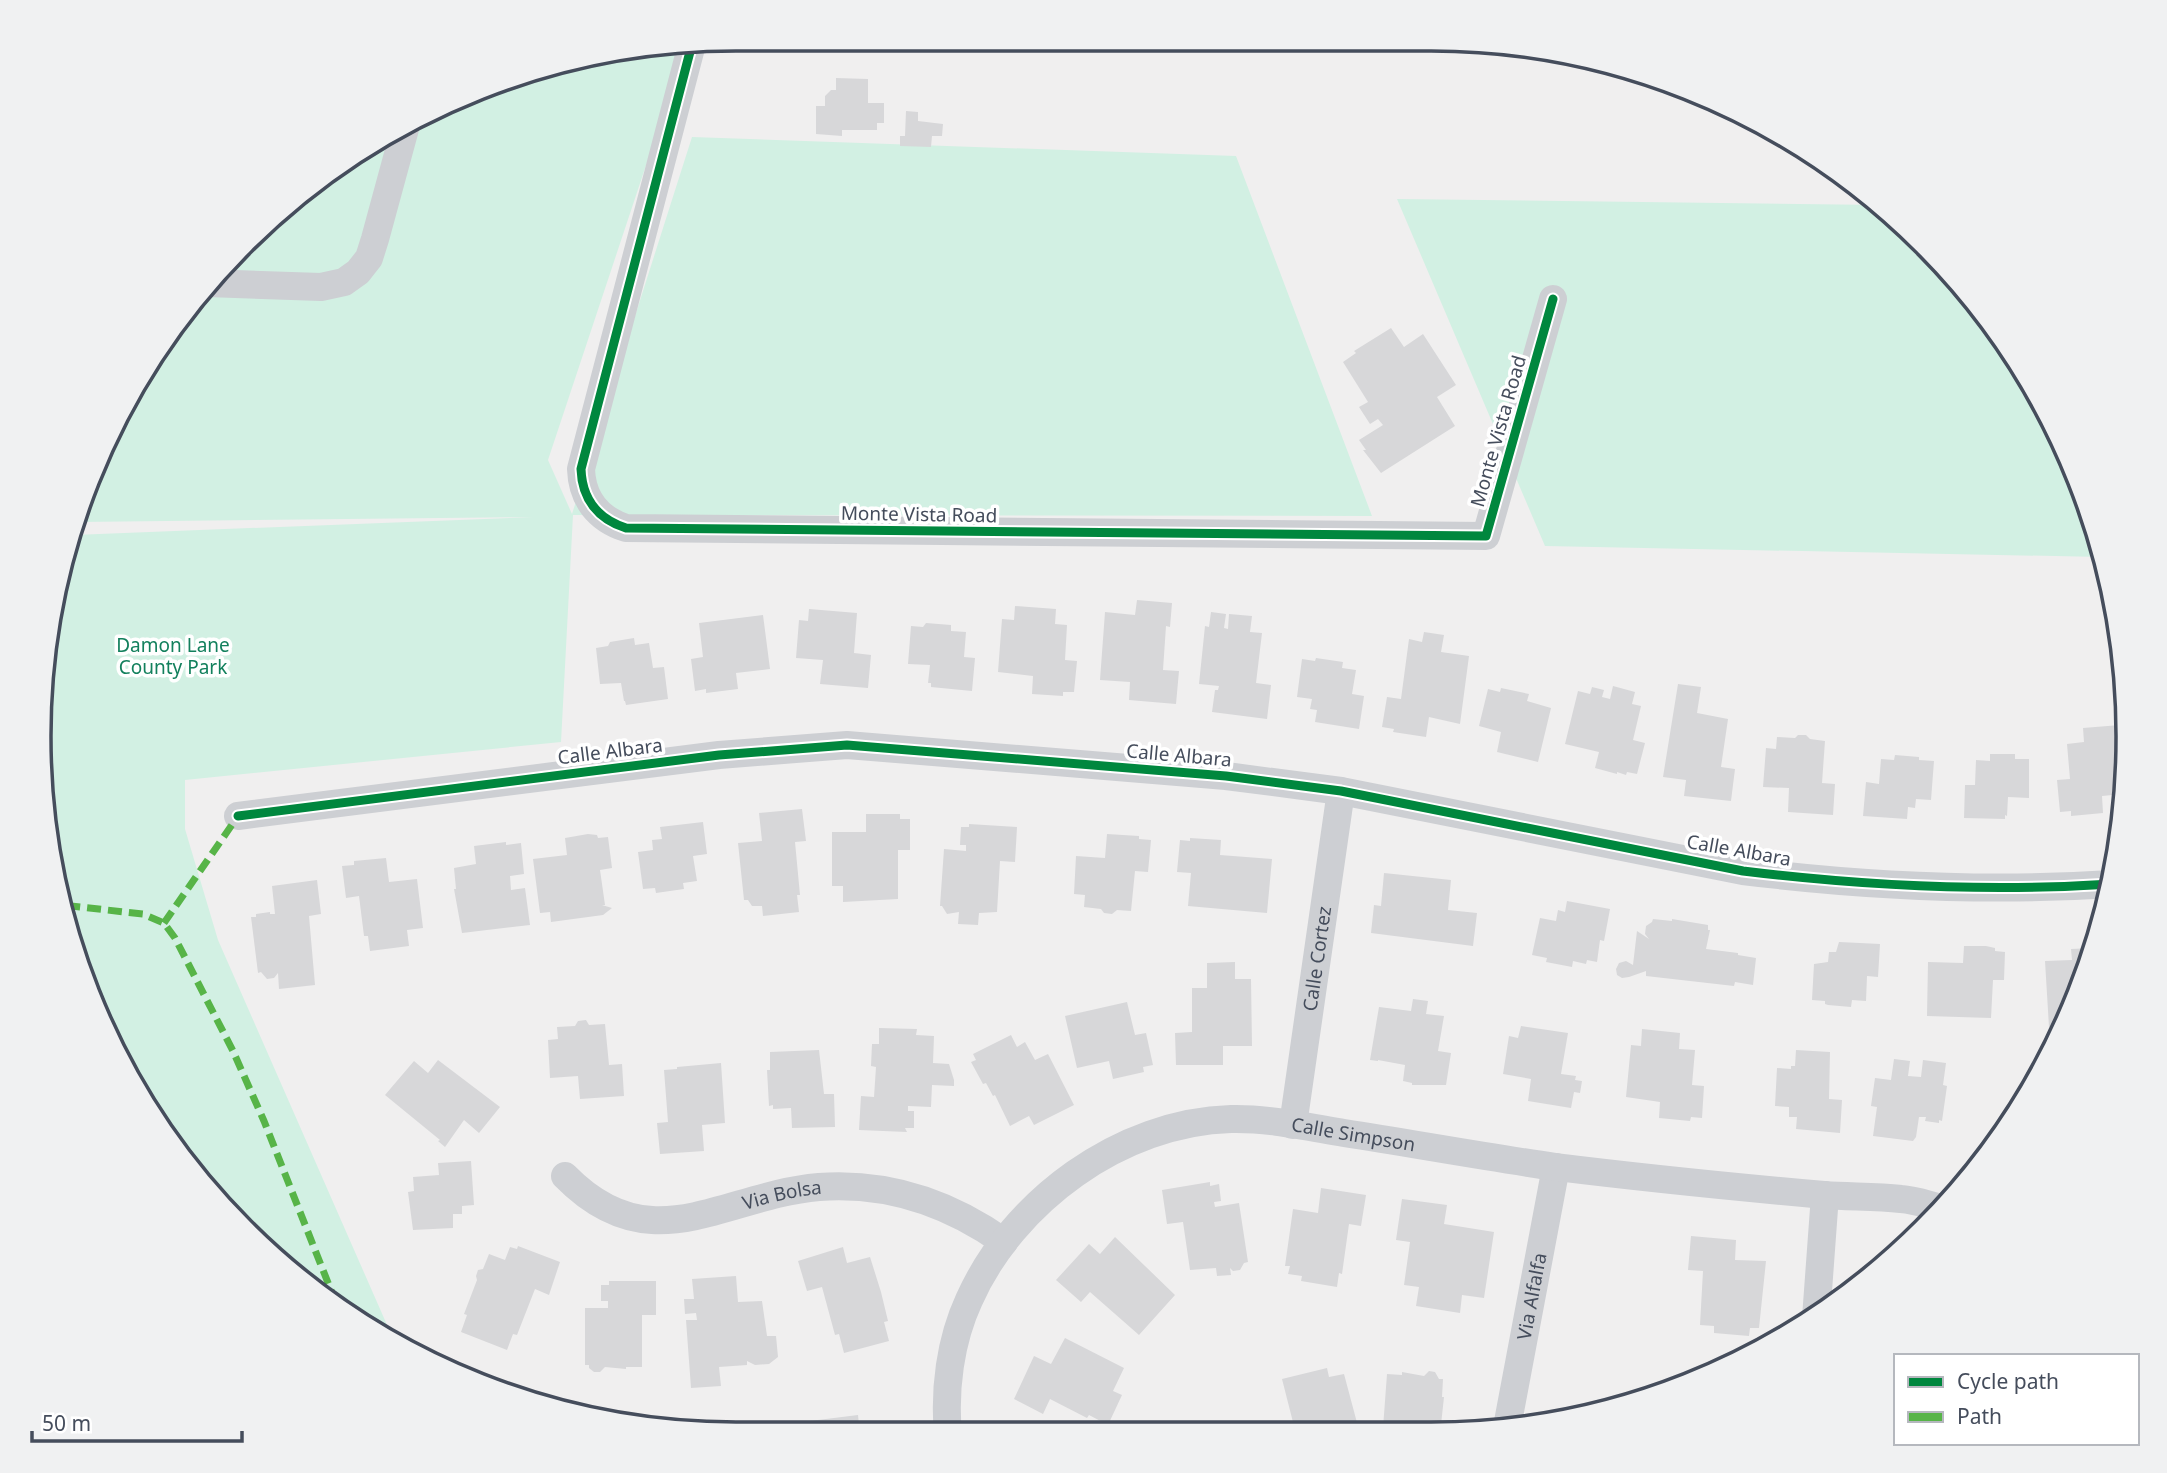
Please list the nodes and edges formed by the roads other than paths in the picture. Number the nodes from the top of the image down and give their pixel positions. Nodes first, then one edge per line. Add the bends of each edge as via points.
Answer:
1 (690, 52) edge
2 (402, 138) edge
3 (221, 284) edge
4 (1553, 299) dead end
5 (1341, 791) junction
6 (238, 816) dead end
7 (2100, 884) edge
8 (1293, 1125) junction
9 (1556, 1167) junction
10 (565, 1176) dead end
11 (1825, 1195) junction
12 (1930, 1205) edge
13 (1004, 1242) junction
14 (1817, 1303) edge
15 (1509, 1417) edge
16 (948, 1422) edge

1 - 4 street, Monte Vista Road via 581,469 586,497 602,517 626,528 1486,536
2 - 3 street via 369,258 358,272 344,282 321,287
5 - 6 street, Calle Albara via 1226,776 847,745 719,755
5 - 7 street, Calle Albara via 1743,871 1873,884
5 - 8 street, Calle Cortez
8 - 9 street, Calle Simpson
8 - 13 street, Calle Simpson via 1232,1119 1137,1140 1107,1154 1051,1192
9 - 11 street, Calle Simpson
9 - 15 street, Via Alfalfa
10 - 13 street, Via Bolsa via 607,1209 667,1222 789,1192 837,1186 875,1188 947,1209
11 - 12 street, Calle Simpson via 1904,1199
11 - 14 street
13 - 16 street, Calle Simpson via 984,1270 958,1330 947,1391

